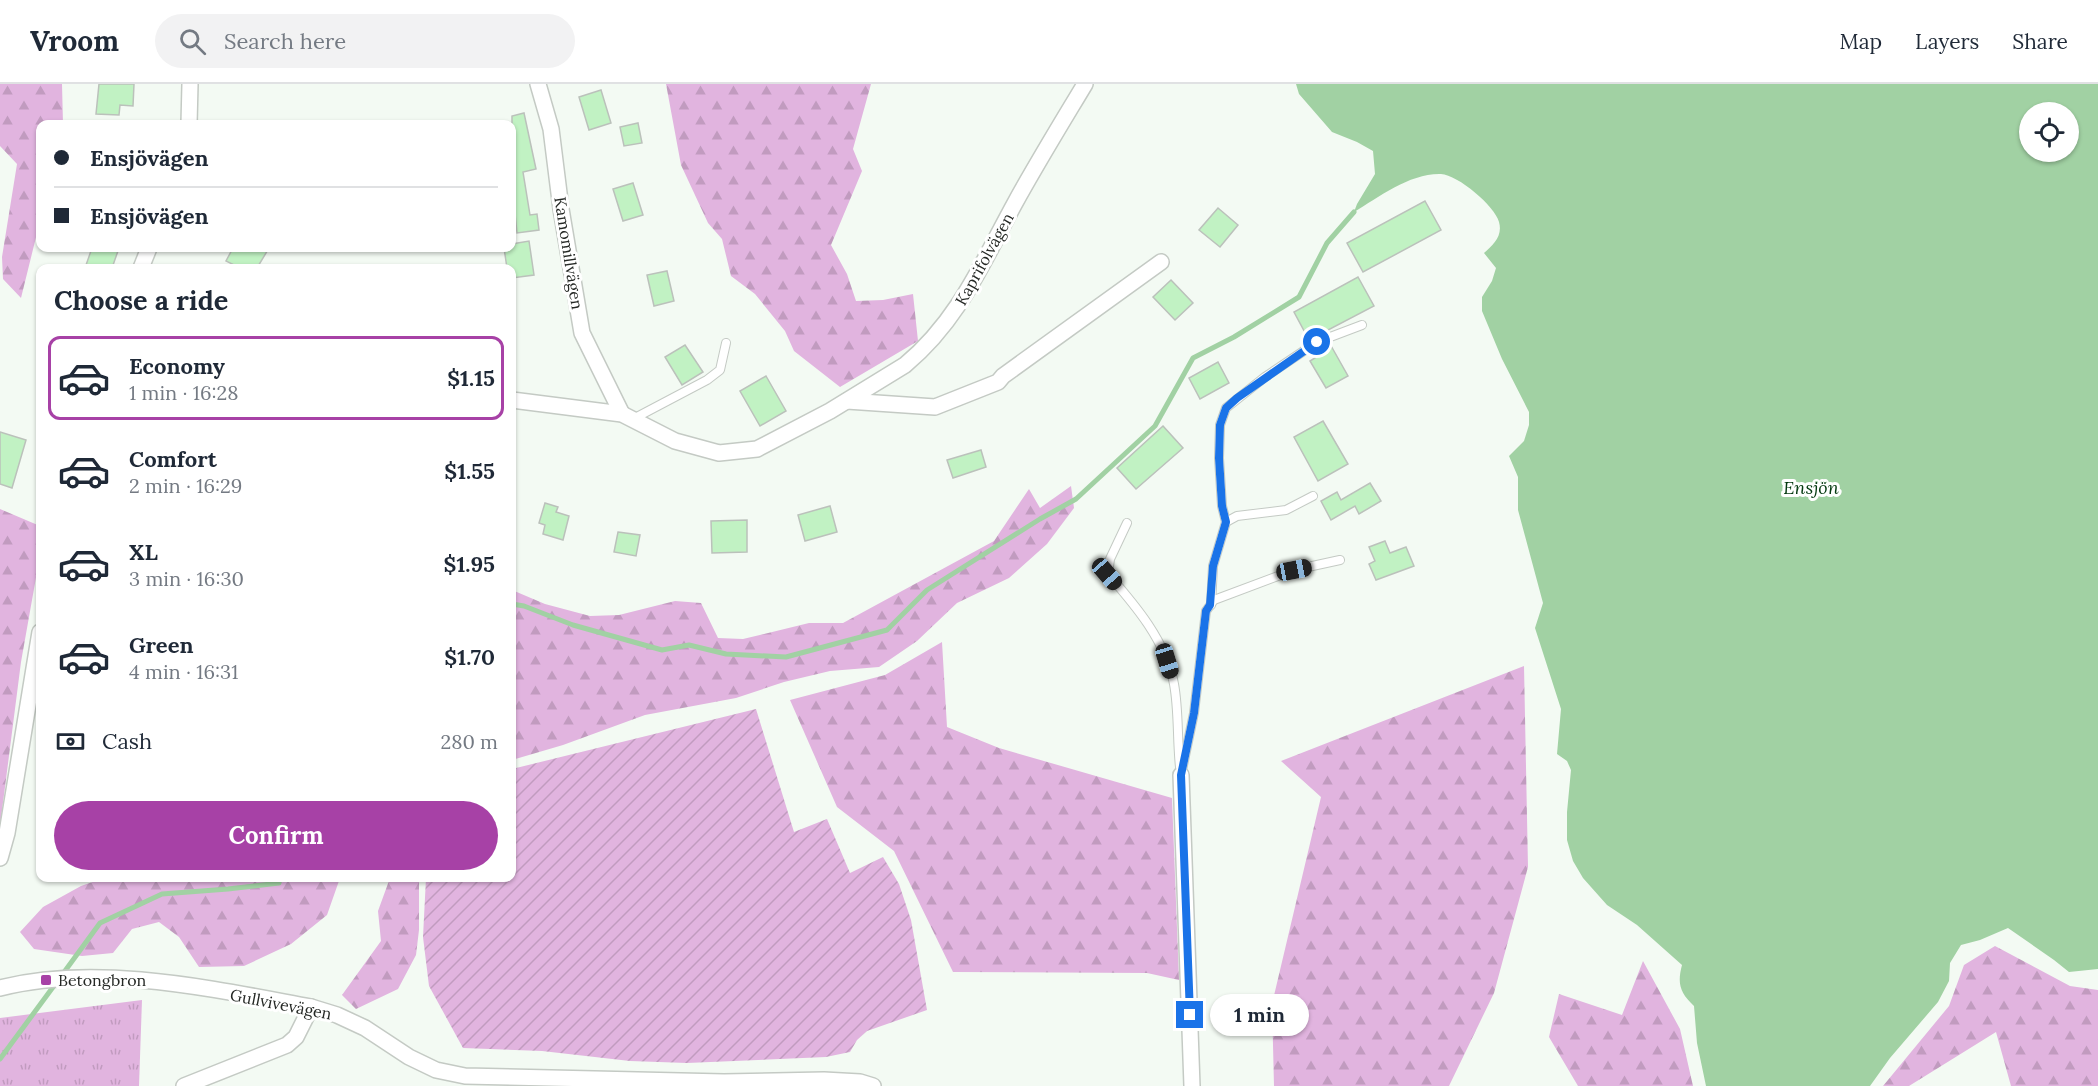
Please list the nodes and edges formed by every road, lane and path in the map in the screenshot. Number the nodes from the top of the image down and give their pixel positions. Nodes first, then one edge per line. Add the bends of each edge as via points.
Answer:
1 (190, 84) edge
2 (538, 84) edge
3 (1085, 84) edge
4 (189, 120) edge
5 (1161, 262) dead end
6 (1362, 325) dead end
7 (726, 343) dead end
8 (848, 400) junction
9 (516, 401) edge
10 (627, 417) junction
11 (1313, 496) dead end
12 (1226, 522) junction
13 (1127, 523) dead end
14 (1340, 560) dead end
15 (1210, 605) junction
16 (36, 657) edge
17 (1181, 775) junction
18 (0, 858) edge
19 (0, 988) edge
20 (310, 1007) junction
21 (724, 1084) edge
22 (184, 1086) edge
23 (873, 1086) edge
24 (1192, 1086) edge

1 - 4 street
2 - 10 street, Kamomillvägen via 551,129 582,333
3 - 8 street, Kaprifolvägen via 1038,161 967,295 943,328 905,366
5 - 8 street via 998,382 934,407
6 - 12 lane via 1317,342 1226,408 1220,425 1219,458
7 - 10 lane via 720,370 707,380
8 - 10 street, Kaprifolvägen via 757,450 719,453 675,441
9 - 10 street, Kaprifolvägen
11 - 12 lane via 1286,510 1238,516
12 - 15 lane via 1213,566
13 - 17 lane via 1107,574 1145,620 1167,661 1174,683
14 - 15 lane via 1294,570 1214,600
15 - 17 lane
16 - 18 street
17 - 24 street
19 - 20 street, Gullvivevägen via 46,980 139,979
20 - 21 street, Gullvivevägen via 365,1028 436,1070 465,1076
20 - 22 street via 296,1037 287,1045
21 - 23 street, Gullvivevägen via 824,1080

